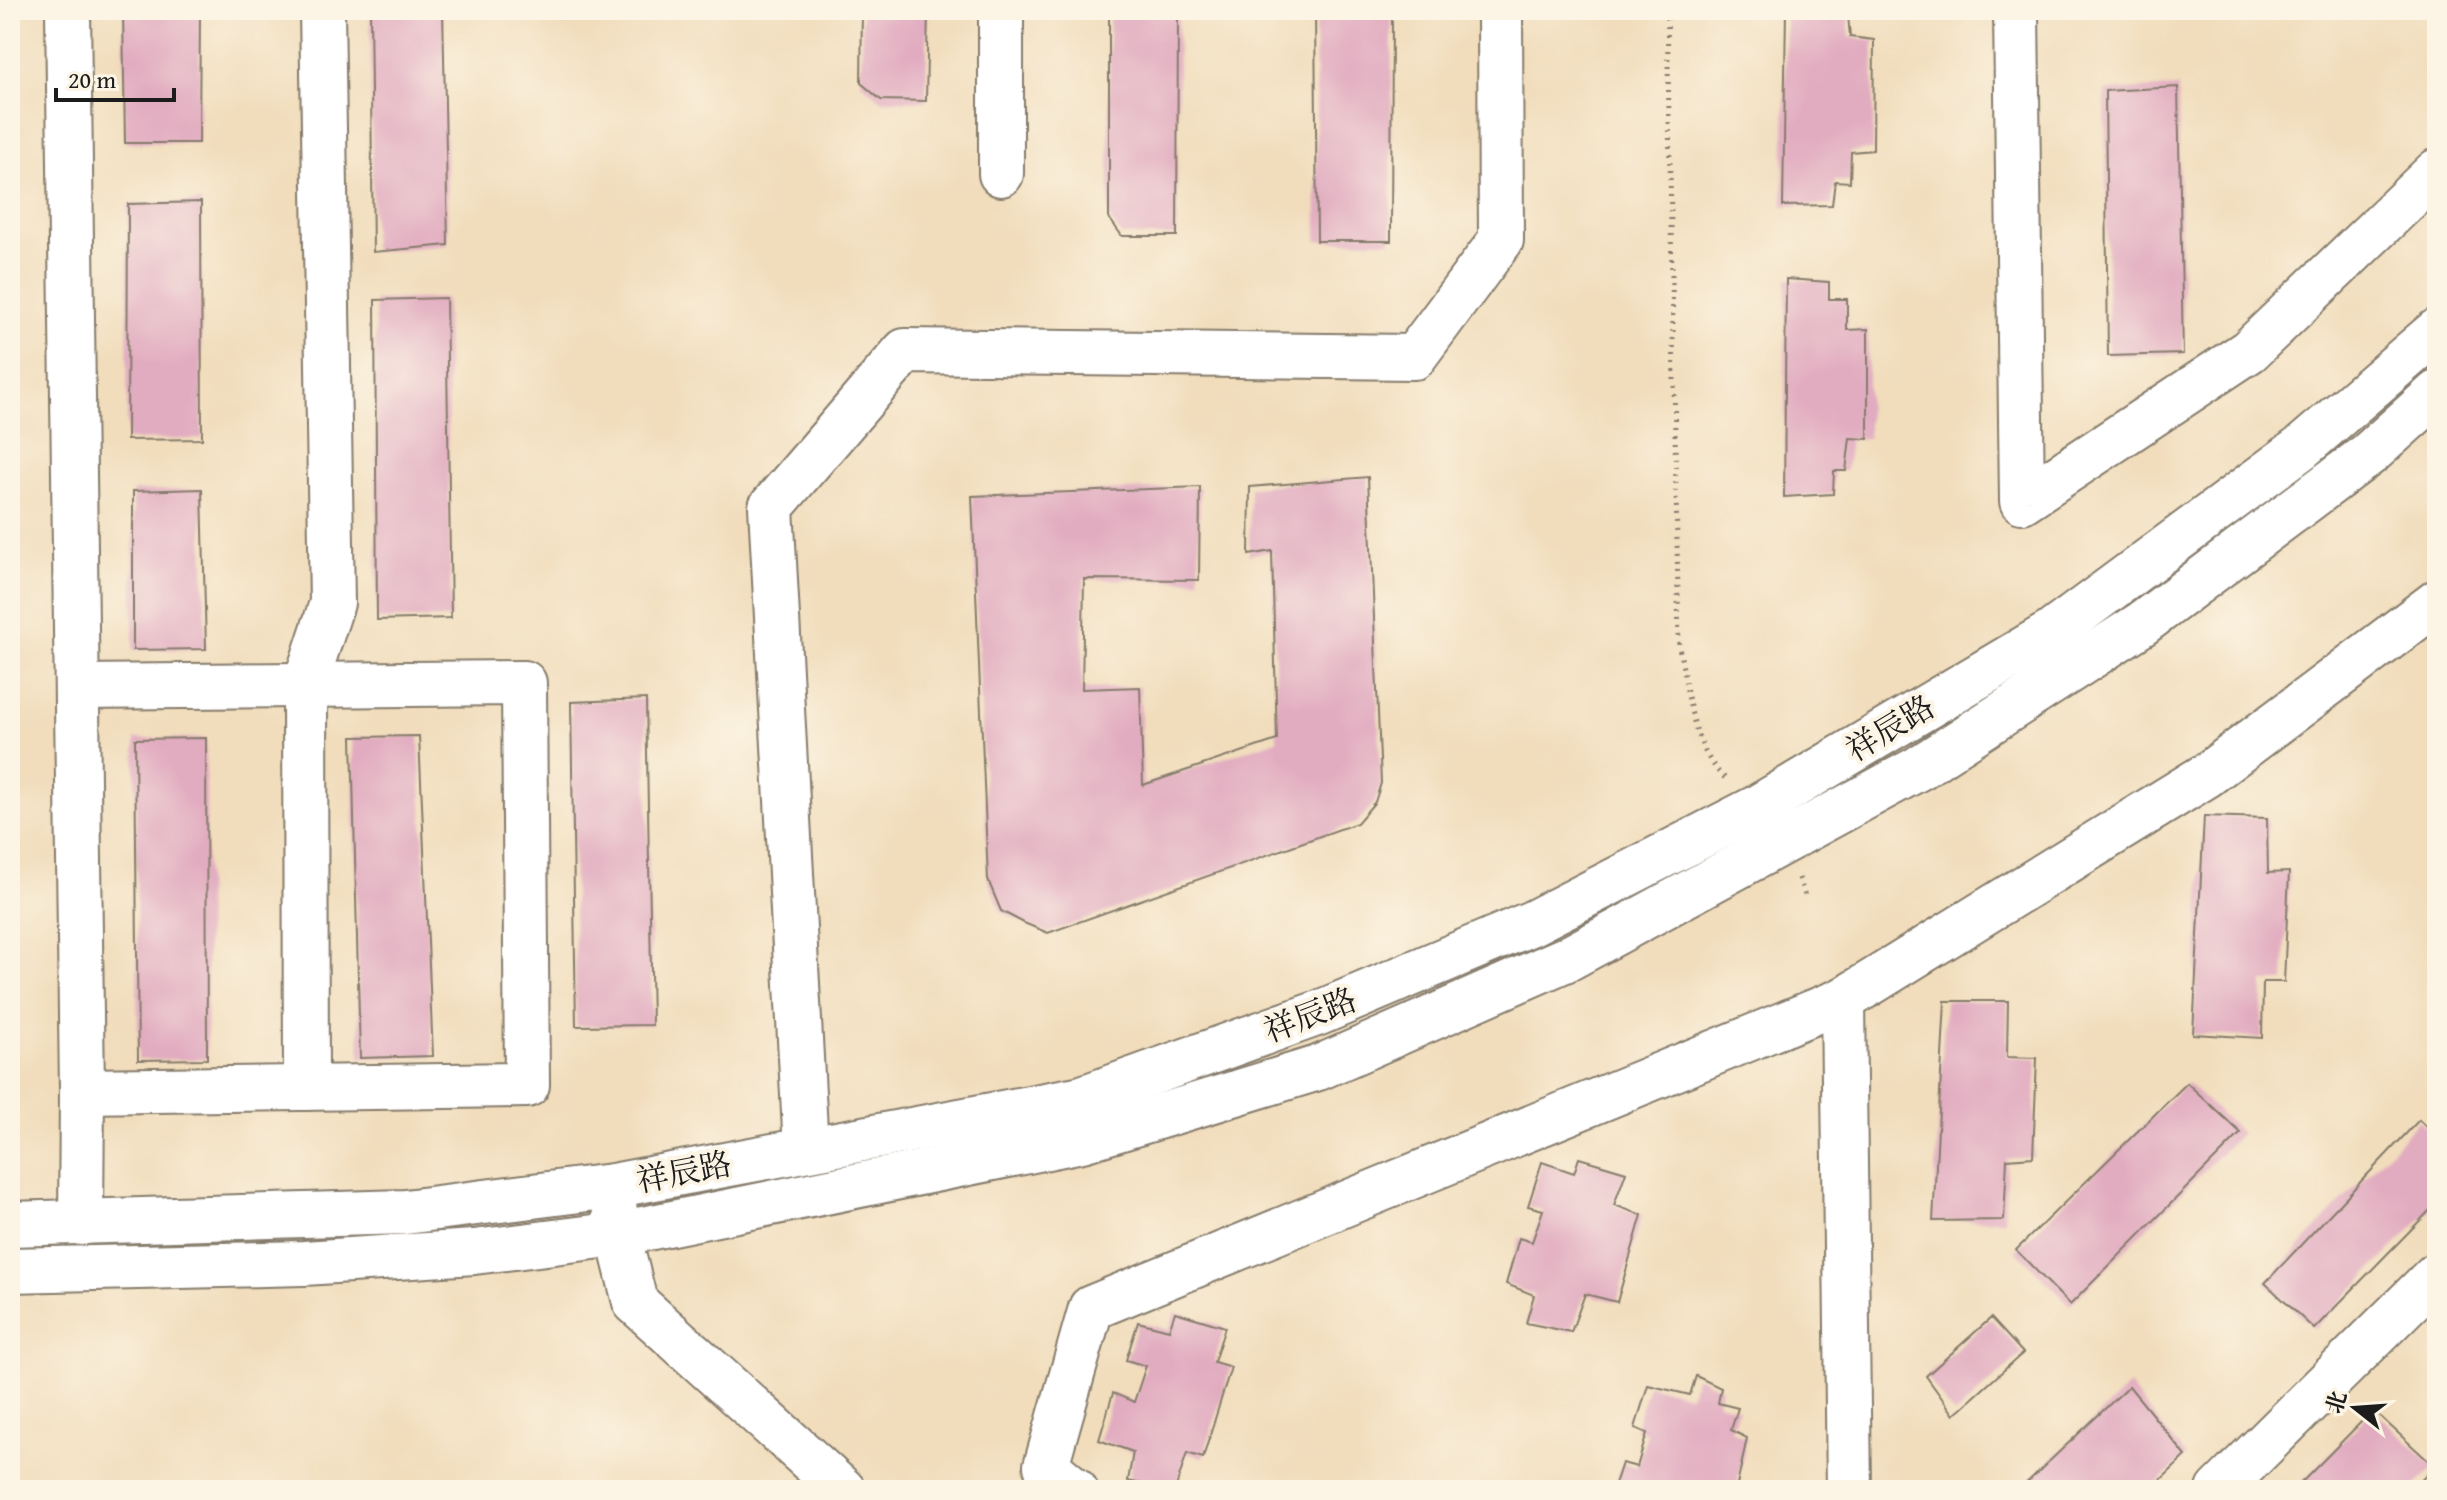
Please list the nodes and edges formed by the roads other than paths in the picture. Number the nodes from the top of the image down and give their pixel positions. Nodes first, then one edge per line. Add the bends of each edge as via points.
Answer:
1 (68, 10) edge
2 (322, 10) edge
3 (1001, 10) edge
4 (1500, 10) edge
5 (2016, 10) edge
6 (2437, 171) edge
7 (1001, 174) dead end
8 (2437, 331) edge
9 (2437, 393) edge
10 (2437, 602) edge
11 (305, 685) junction
12 (77, 687) junction
13 (1843, 1000) junction
14 (306, 1088) junction
15 (82, 1091) junction
16 (806, 1149) junction
17 (612, 1186) junction
18 (81, 1223) junction
19 (10, 1224) edge
20 (618, 1234) junction
21 (10, 1270) edge
22 (2437, 1274) edge
23 (843, 1490) edge
24 (1075, 1490) edge
25 (1849, 1490) edge
26 (2219, 1490) edge

1 - 12 street
2 - 11 street via 332,603
3 - 7 street
4 - 16 street via 1501,240 1414,357 905,351 771,507
5 - 6 street via 2022,501 2249,351
8 - 16 street, 祥辰路 via 2301,448 2051,633 1758,807 1532,923 1319,1013 1082,1098
9 - 20 street, 祥辰路 via 2370,453 2143,623 1919,768 1571,957 1318,1068 1082,1140
10 - 13 street via 2207,775
11 - 12 street
11 - 14 street
11 - 14 street via 524,683 527,1085
12 - 15 street
13 - 24 street via 1091,1308 1046,1466
13 - 25 street
14 - 15 street
15 - 18 street
16 - 17 street, 祥辰路
17 - 18 street, 祥辰路 via 405,1212
17 - 20 street
18 - 19 street, 祥辰路
20 - 21 street, 祥辰路 via 474,1252 304,1263
20 - 23 street via 635,1302
22 - 26 street

